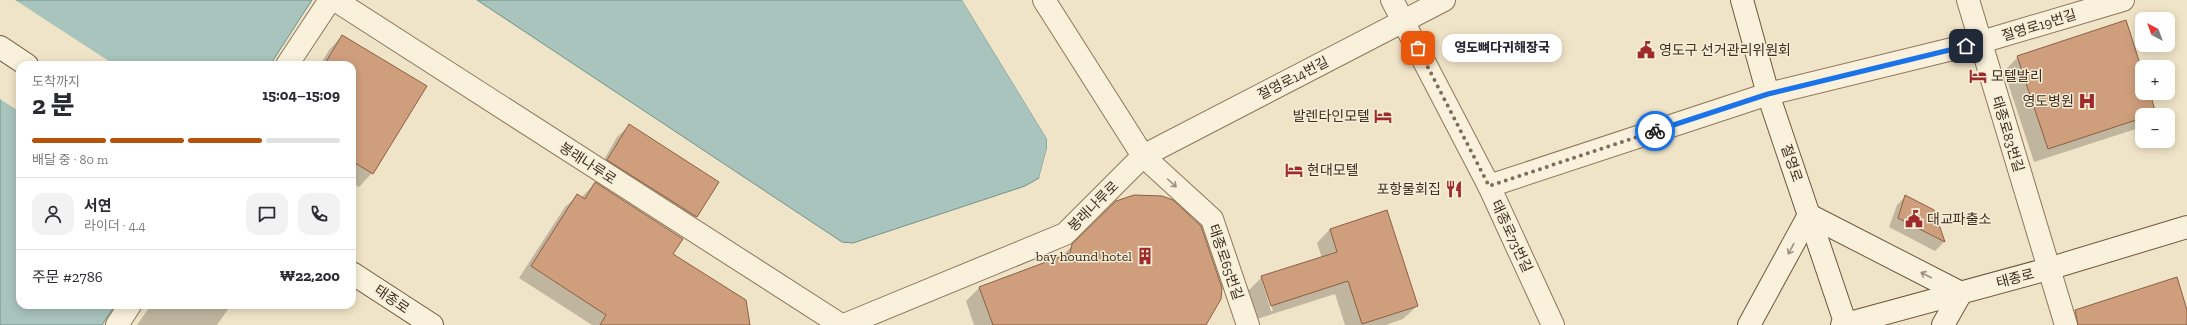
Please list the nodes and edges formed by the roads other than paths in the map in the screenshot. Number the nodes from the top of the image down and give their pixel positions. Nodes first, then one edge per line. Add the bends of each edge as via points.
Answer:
1 (330, 0) edge
2 (335, 0) edge
3 (1044, 0) edge
4 (1392, 0) edge
5 (1444, 0) edge
6 (1742, 0) edge
7 (1968, 0) edge
8 (2123, 0) edge
9 (1403, 21) junction
10 (1981, 42) junction
11 (0, 47) edge
12 (21, 61) edge
13 (290, 61) edge
14 (1768, 94) junction
15 (1143, 156) junction
16 (1489, 186) junction
17 (1809, 215) junction
18 (2187, 227) edge
19 (2048, 269) junction
20 (356, 276) edge
21 (1961, 293) junction
22 (127, 309) edge
23 (117, 325) edge
24 (432, 325) edge
25 (841, 325) edge
26 (844, 325) edge
27 (1248, 325) edge
28 (1553, 325) edge
29 (1749, 325) edge
30 (1845, 325) edge
31 (1943, 325) edge
32 (2066, 325) edge

1 - 13 street
2 - 25 street, 봉래나루로
3 - 15 street
4 - 9 street, 태종로73번길
5 - 9 street, 절영로14번길
6 - 14 street, 절영로
7 - 10 street, 태종로83번길
8 - 10 street, 절영로19번길
9 - 15 street, 절영로14번길
9 - 16 street, 태종로73번길
10 - 14 street, 절영로19번길
10 - 19 street, 태종로83번길
11 - 12 street
14 - 16 street, 절영로19번길
14 - 17 street, 절영로
15 - 26 street, 봉래나루로 via 1065,234
15 -> 27 street, 태종로65번길 via 1212,219
16 - 28 street, 태종로73번길
21 -> 17 street
17 -> 29 street
17 - 30 street, 절영로
18 - 19 street, 태종로
19 - 21 street, 태종로
19 - 32 street, 태종로83번길
20 - 24 street, 태종로
21 - 30 street, 태종로
21 - 31 street
22 - 23 street

